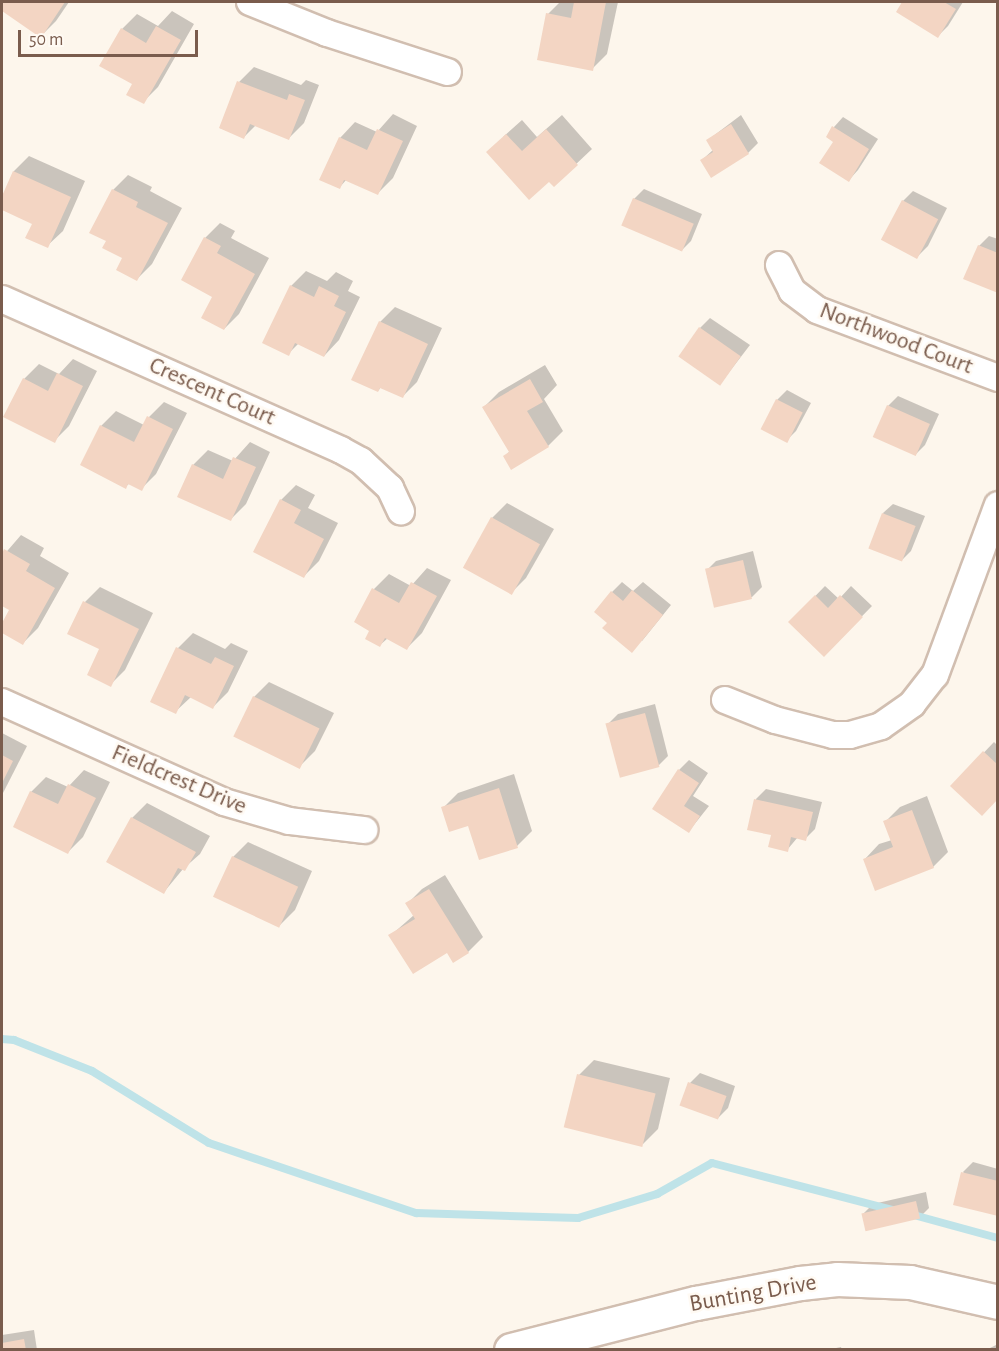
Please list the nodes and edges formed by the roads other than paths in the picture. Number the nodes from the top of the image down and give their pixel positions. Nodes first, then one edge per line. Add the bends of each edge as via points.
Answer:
1 (250, 2) edge
2 (448, 72) dead end
3 (779, 265) dead end
4 (2, 299) edge
5 (998, 378) edge
6 (998, 506) edge
7 (400, 512) dead end
8 (725, 700) dead end
9 (2, 702) edge
10 (364, 830) dead end
11 (998, 1302) edge
12 (531, 1347) edge

1 - 2 street via 327,33
3 - 5 street, Northwood Court via 792,291 817,310
4 - 7 street, Crescent Court via 341,450 390,488
6 - 8 street via 935,675 912,704 880,726 850,735 833,735 775,720
9 - 10 street, Fieldcrest Drive via 224,802 289,821
11 - 12 street, Bunting Drive via 910,1282 837,1279 696,1303

